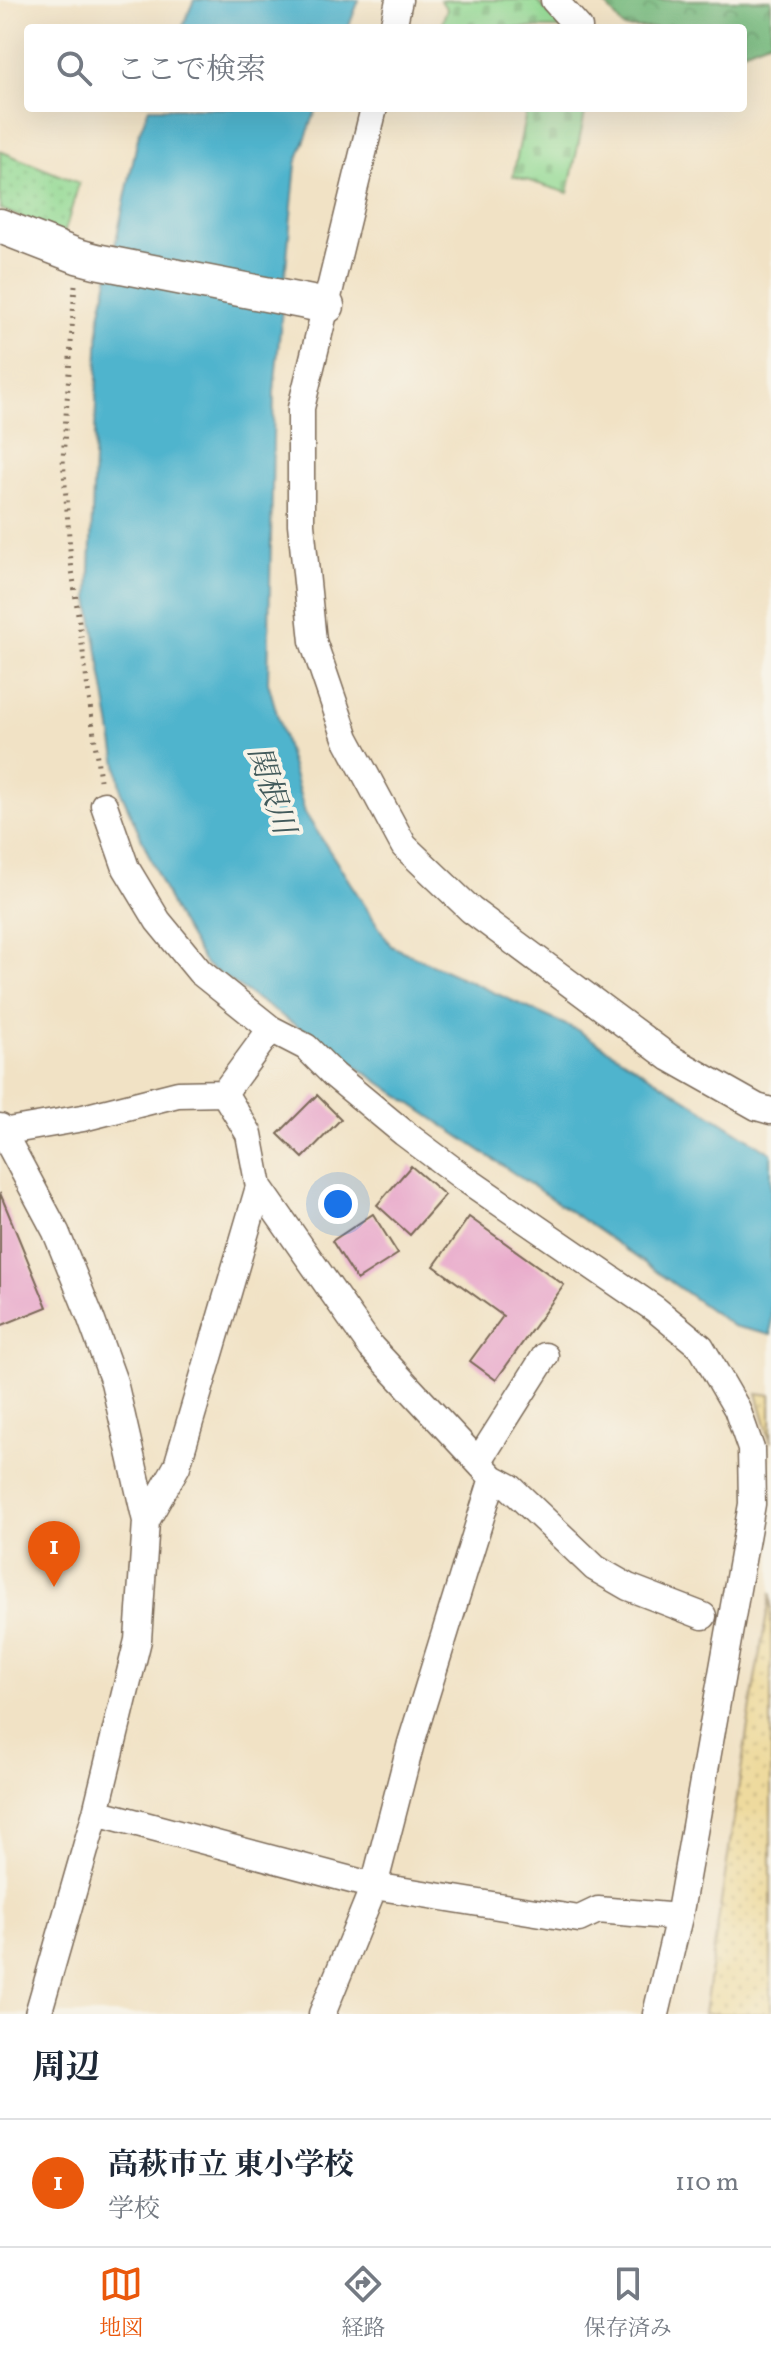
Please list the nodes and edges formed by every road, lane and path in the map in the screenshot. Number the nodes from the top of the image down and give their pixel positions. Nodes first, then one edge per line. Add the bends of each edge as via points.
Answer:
1 (399, 0) edge
2 (554, 0) edge
3 (394, 24) edge
4 (575, 24) edge
5 (373, 112) edge
6 (0, 226) edge
7 (87, 259) junction
8 (315, 304) junction
9 (104, 805) joint
10 (271, 1029) junction
11 (224, 1093) junction
12 (771, 1111) edge
13 (1, 1130) edge
14 (259, 1187) junction
15 (545, 1356) dead end
16 (485, 1470) junction
17 (146, 1521) junction
18 (703, 1616) dead end
19 (96, 1812) junction
20 (374, 1886) junction
21 (679, 1917) junction
22 (38, 2014) edge
23 (322, 2014) edge
24 (656, 2014) edge

1 - 3 street
2 - 4 street
5 - 8 street
6 - 7 street
7 - 8 street
7 - 9 path via 63,459 71,562
8 - 12 street via 301,408 301,524 313,641 346,738 404,846 471,910 670,1058
9 - 10 street via 126,868 158,921 200,972
10 - 11 street
10 - 21 street via 306,1047 464,1178 655,1309 701,1347 737,1409 751,1449 752,1504
11 - 13 street via 178,1094 83,1118
11 - 14 street via 249,1134
13 - 17 street via 56,1232 90,1316 114,1382
14 - 16 street via 371,1347
14 - 17 street via 177,1466
15 - 16 street
16 - 18 street via 595,1568
16 - 20 street
17 - 19 street via 138,1640
19 - 20 street
19 - 22 street
20 - 21 street via 579,1919 598,1910
20 - 23 street
21 - 24 street

